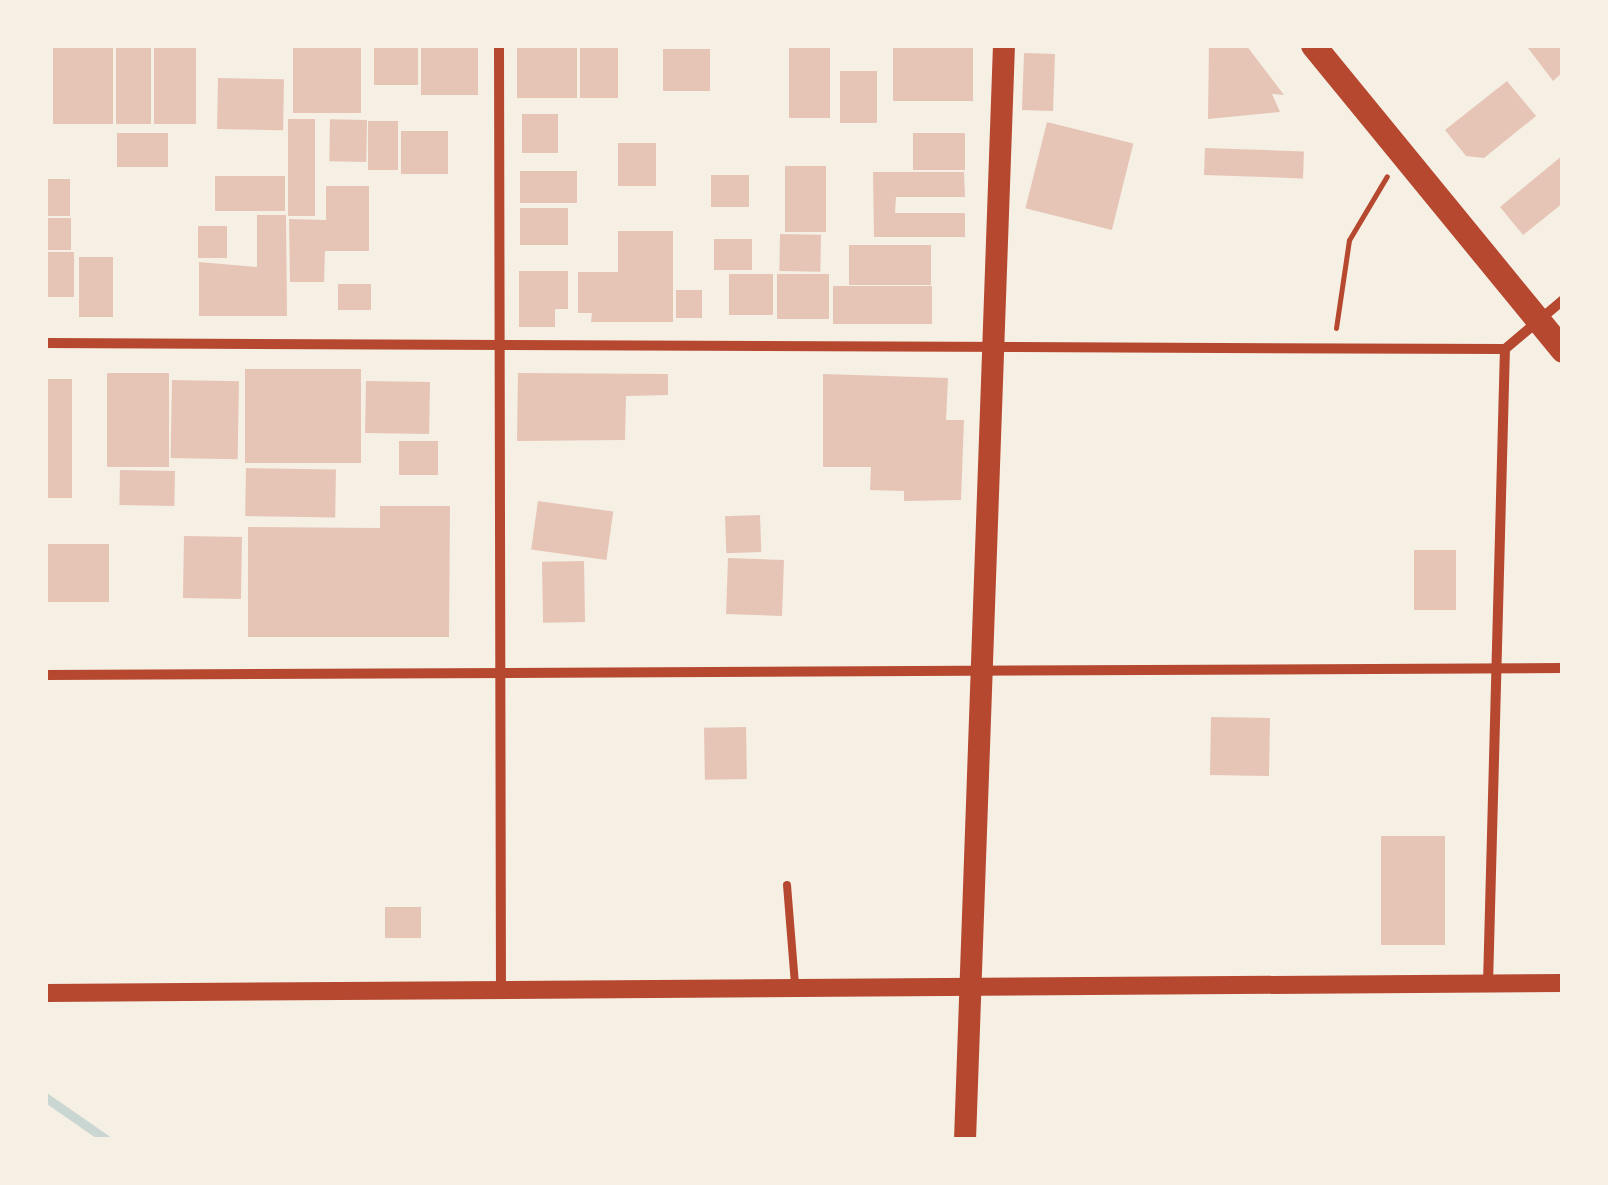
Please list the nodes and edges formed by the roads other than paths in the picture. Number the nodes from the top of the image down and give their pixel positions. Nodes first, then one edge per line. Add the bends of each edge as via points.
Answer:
1 (499, 45) edge
2 (1004, 45) edge
3 (1314, 45) edge
4 (1563, 300) edge
5 (1538, 321) junction
6 (500, 341) junction
7 (45, 344) edge
8 (994, 344) junction
9 (1505, 350) junction
10 (1563, 350) edge
11 (1496, 668) junction
12 (1563, 668) edge
13 (984, 670) junction
14 (500, 672) junction
15 (45, 674) edge
16 (787, 885) dead end
17 (1563, 983) edge
18 (1488, 984) junction
19 (794, 988) junction
20 (972, 988) junction
21 (501, 990) junction
22 (45, 994) edge
23 (964, 1140) edge

1 - 6 street
2 - 8 main road
3 - 5 highway
4 - 5 street
5 - 9 street
5 - 10 highway
6 - 7 street
6 - 8 street
6 - 14 street
8 - 9 street
8 - 13 main road
9 - 11 street
11 - 12 street
11 - 13 street
11 - 18 street
13 - 14 street
13 - 20 main road
14 - 15 street
14 - 21 street
16 - 19 lane
17 - 18 street
18 - 20 street
19 - 20 street
19 - 21 street
20 - 23 main road
21 - 22 street

